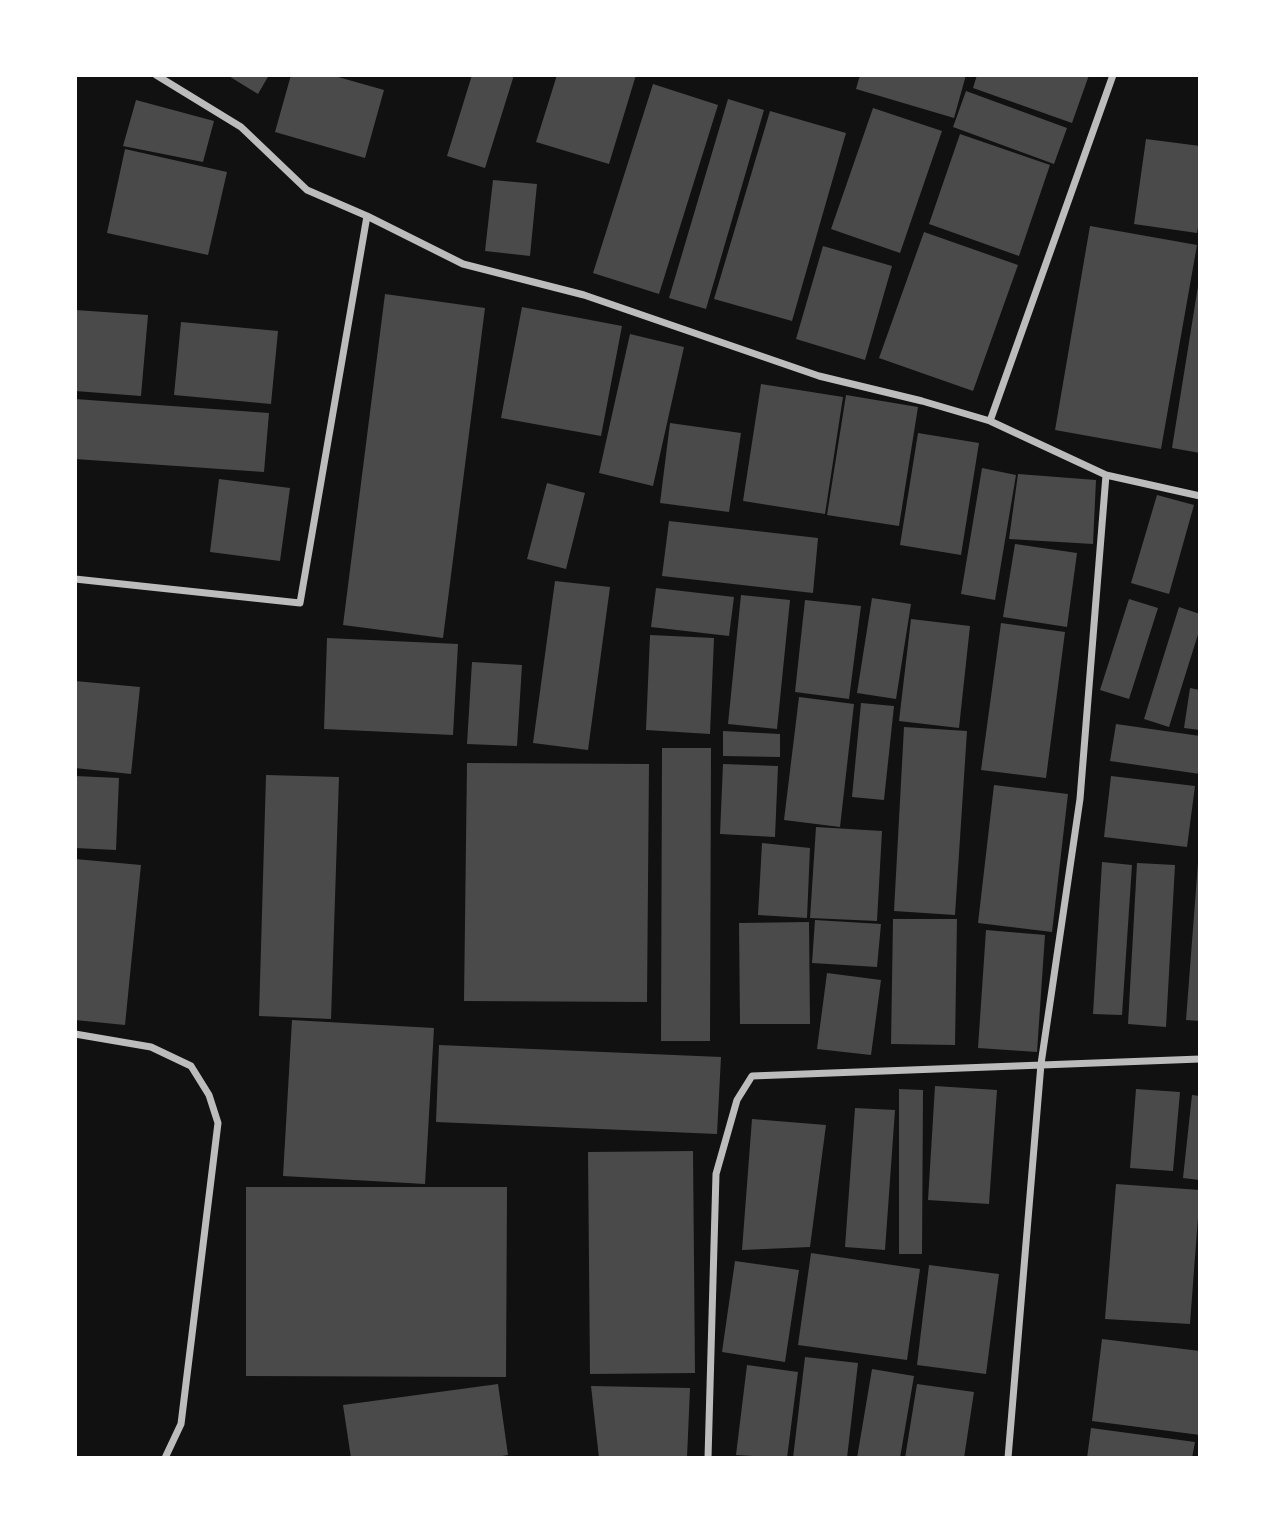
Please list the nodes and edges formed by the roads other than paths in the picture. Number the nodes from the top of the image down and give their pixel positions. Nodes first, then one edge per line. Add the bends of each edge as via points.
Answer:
1 (156, 75) edge
2 (1113, 75) edge
3 (367, 216) junction
4 (990, 421) junction
5 (1106, 475) junction
6 (1200, 496) edge
7 (75, 579) edge
8 (75, 1034) edge
9 (1200, 1059) edge
10 (1041, 1064) junction
11 (165, 1458) edge
12 (708, 1458) edge
13 (1008, 1458) edge

1 - 3 street via 241,127 307,190
2 - 4 street
3 - 4 street via 463,264 584,295 819,376
3 - 7 street via 300,603
4 - 5 street
5 - 6 street
5 - 10 street via 1080,799
8 - 11 street via 150,1047 191,1066 209,1094 218,1123 181,1423
9 - 10 street
10 - 12 street via 752,1076 737,1100 716,1174
10 - 13 street

